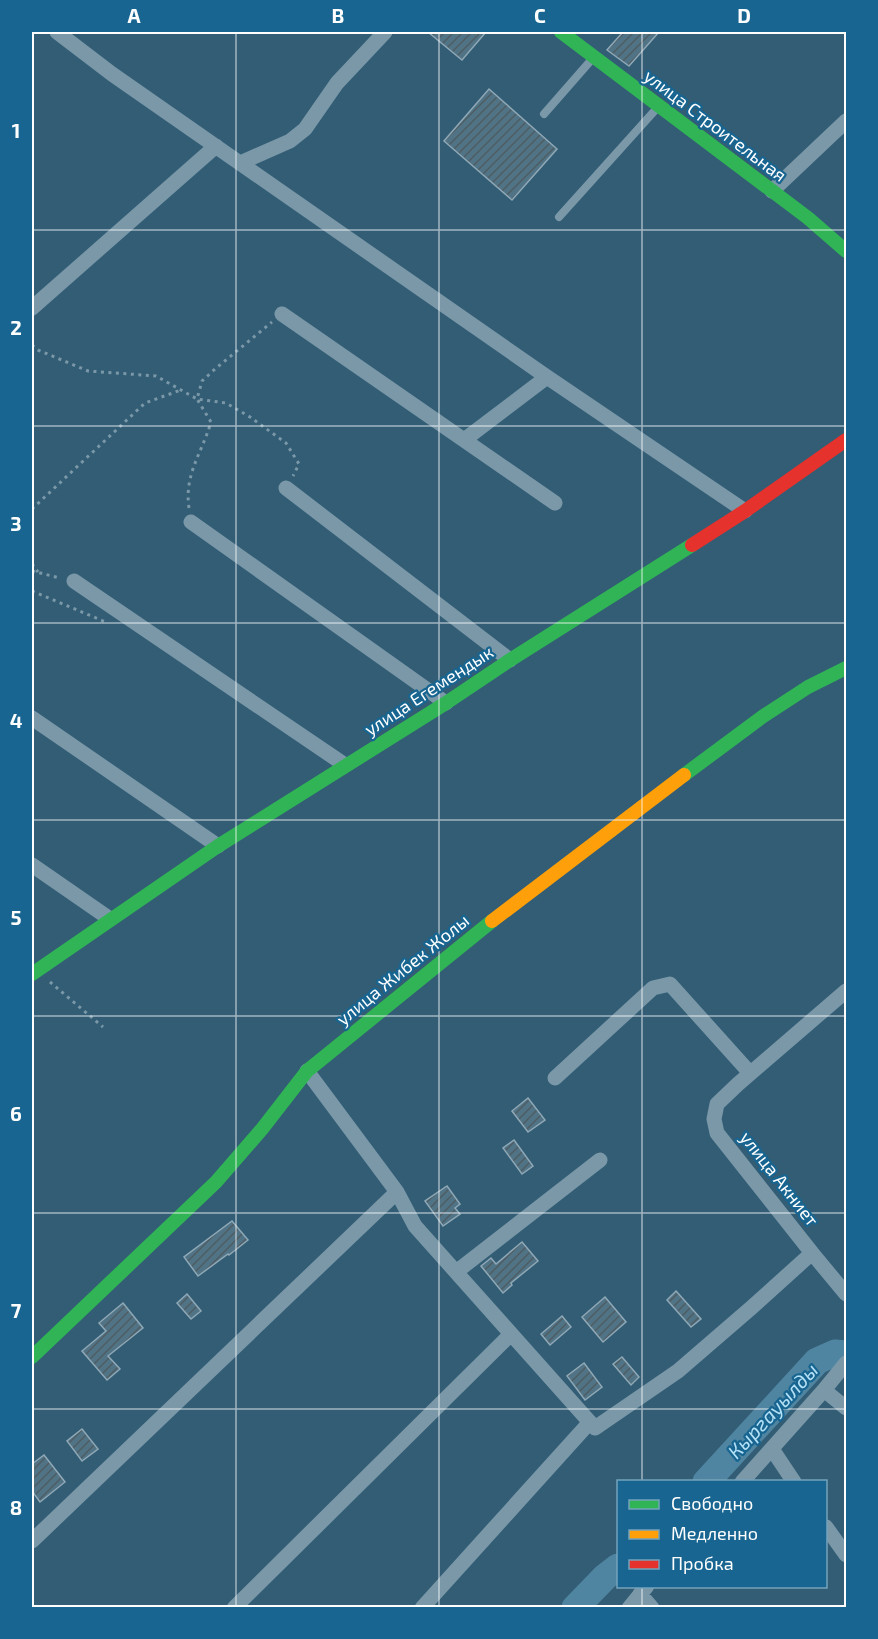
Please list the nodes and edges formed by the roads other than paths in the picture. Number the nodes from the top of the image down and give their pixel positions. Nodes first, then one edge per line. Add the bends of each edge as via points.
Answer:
1 (57, 32) edge
2 (385, 32) edge
3 (561, 32) edge
4 (594, 57) junction
5 (659, 106) junction
6 (544, 114) dead end
7 (846, 121) edge
8 (216, 146) junction
9 (240, 163) junction
10 (772, 191) junction
11 (559, 217) dead end
12 (846, 251) edge
13 (32, 308) edge
14 (282, 314) road end
15 (548, 377) junction
16 (464, 440) junction
17 (846, 440) edge
18 (286, 488) road end
19 (555, 503) dead end
20 (745, 511) junction
21 (190, 522) road end
22 (74, 581) road end
23 (510, 660) junction
24 (846, 668) edge
25 (446, 703) junction
26 (32, 718) edge
27 (345, 765) junction
28 (218, 846) junction
29 (32, 865) edge
30 (110, 919) junction
31 (37, 966) edge
32 (846, 991) edge
33 (307, 1071) junction
34 (750, 1073) junction
35 (555, 1078) dead end
36 (600, 1160) dead end
37 (397, 1192) junction
38 (812, 1253) junction
39 (456, 1272) junction
40 (846, 1294) edge
41 (511, 1334) junction
42 (32, 1357) edge
43 (842, 1368) edge
44 (824, 1390) junction
45 (846, 1408) edge
46 (590, 1422) junction
47 (772, 1449) junction
48 (744, 1480) edge
49 (793, 1480) edge
50 (827, 1530) edge
51 (32, 1541) edge
52 (846, 1555) edge
53 (643, 1590) edge
54 (234, 1608) edge
55 (422, 1608) edge
56 (629, 1608) edge
57 (652, 1608) edge

1 - 8 street
2 - 9 street via 337,83 305,129 290,141
3 - 4 street, улица Строительная
4 - 5 street, улица Строительная
4 - 6 lane
5 - 10 street, улица Строительная
5 - 11 lane
7 - 10 street
8 - 9 street
8 - 13 street
9 - 15 street
10 - 12 street, улица Строительная
14 - 16 street
15 - 16 street
15 - 20 street
16 - 19 street
17 - 20 street, улица Егемендык
18 - 23 street
20 - 23 street, улица Егемендык
21 - 25 street
22 - 27 street
23 - 25 street, улица Егемендык
24 - 33 street, улица Жибек Жолы via 808,687 752,724 490,922
25 - 27 street, улица Егемендык
26 - 28 street
27 - 28 street, улица Егемендык
28 - 30 street, улица Егемендык
29 - 30 street
30 - 31 street, улица Егемендык
32 - 34 street, улица Акниет
33 - 37 street
33 - 42 street, улица Жибек Жолы via 216,1182
34 - 35 street via 670,984 653,988
34 - 38 street, улица Акниет via 717,1104 717,1133
36 - 39 street
37 - 39 street via 415,1226
37 - 51 street
38 - 40 street, улица Акниет
38 - 46 street via 678,1371 596,1428
39 - 41 street
41 - 46 street
41 - 54 street
43 - 44 street
44 - 45 street
44 - 47 street
46 - 55 street
47 - 48 street
47 - 49 street
50 - 52 street
53 - 56 street
53 - 57 street

